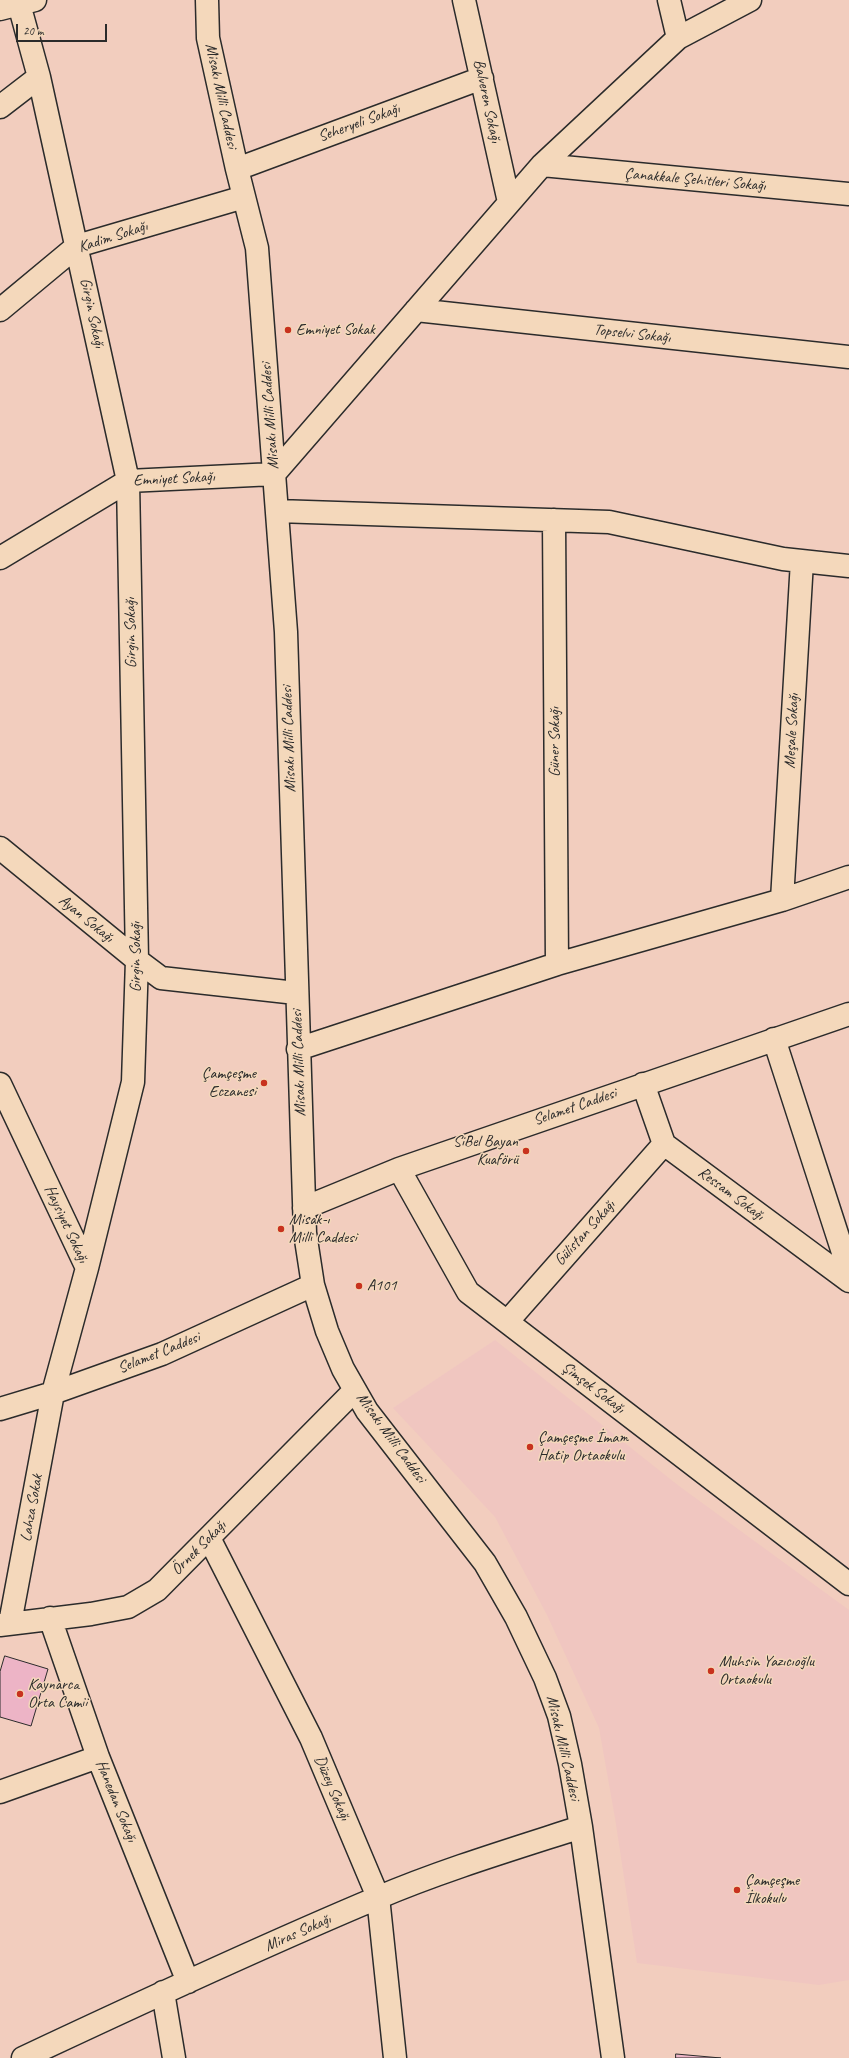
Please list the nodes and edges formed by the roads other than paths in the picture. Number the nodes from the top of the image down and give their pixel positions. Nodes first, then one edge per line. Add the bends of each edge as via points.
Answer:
1 (207, 0) edge
2 (464, 0) edge
3 (669, 0) edge
4 (750, 0) edge
5 (18, 4) edge
6 (678, 38) junction
7 (39, 77) junction
8 (482, 78) junction
9 (0, 108) edge
10 (542, 165) junction
11 (236, 169) junction
12 (849, 194) edge
13 (244, 196) junction
14 (509, 202) junction
15 (77, 246) junction
16 (0, 310) edge
17 (416, 310) junction
18 (849, 357) edge
19 (274, 474) junction
20 (128, 481) junction
21 (277, 511) junction
22 (554, 520) junction
23 (0, 558) edge
24 (802, 561) junction
25 (849, 566) edge
26 (0, 848) edge
27 (849, 877) edge
28 (782, 900) junction
29 (137, 960) junction
30 (557, 964) junction
31 (296, 993) junction
32 (849, 1014) edge
33 (774, 1039) junction
34 (298, 1049) junction
35 (0, 1084) edge
36 (643, 1084) junction
37 (664, 1144) junction
38 (399, 1169) junction
39 (304, 1208) junction
40 (87, 1268) junction
41 (849, 1270) edge
42 (849, 1281) edge
43 (313, 1285) junction
44 (507, 1322) junction
45 (355, 1390) junction
46 (53, 1393) junction
47 (0, 1409) edge
48 (209, 1538) junction
49 (849, 1584) edge
50 (50, 1618) junction
51 (5, 1624) edge
52 (98, 1757) junction
53 (0, 1792) edge
54 (581, 1827) junction
55 (378, 1897) junction
56 (188, 1982) junction
57 (162, 1992) junction
58 (23, 2058) edge
59 (174, 2058) edge
60 (395, 2058) edge
61 (613, 2058) edge

1 - 11 street, Misakı Milli Caddesi via 208,38
2 - 8 street, Balveren Sokağı
3 - 6 street
4 - 6 street
5 - 7 street, Girgin Sokağı
6 - 10 street
7 - 9 street
7 - 15 street, Girgin Sokağı
8 - 11 street, Seheryeli Sokağı
8 - 14 street, Balveren Sokağı
10 - 12 street, Çanakkale Şehitleri Sokağı
10 - 14 street
11 - 13 street, Misakı Milli Caddesi
13 - 15 street, Kadim Sokağı
13 - 19 street, Misakı Milli Caddesi via 257,248
14 - 17 street
15 - 16 street, Kadim Sokağı
15 - 20 street, Girgin Sokağı
17 - 18 street, Topselvi Sokağı
17 - 19 street
19 - 20 street, Emniyet Sokağı
19 - 21 street, Misakı Milli Caddesi
20 - 23 street, Emniyet Sokağı
20 - 29 street, Girgin Sokağı
21 - 22 street
21 - 31 street, Misakı Milli Caddesi via 286,632
22 - 24 street via 609,522
22 - 30 street, Güner Sokağı
24 - 25 street
24 - 28 street, Meşale Sokağı
26 - 29 street, Ayan Sokağı
27 - 28 street
28 - 30 street
29 - 31 street, Ayan Sokağı via 161,978
29 - 40 street, Girgin Sokağı via 133,1082
30 - 34 street
31 - 34 street, Misakı Milli Caddesi
32 - 33 street, Selamet Caddesi
33 - 36 street, Selamet Caddesi
33 - 41 street
34 - 39 street, Misakı Milli Caddesi
35 - 40 street, Haysiyet Sokağı
36 - 37 street
36 - 38 street, Selamet Caddesi
37 - 42 street, Ressam Sokağı
37 - 44 street, Gülistan Sokağı
38 - 39 street, Selamet Caddesi
38 - 44 street, Şimşek Sokağı via 468,1292
39 - 43 street, Misakı Milli Caddesi
40 - 46 street, Haysiyet Sokağı
43 - 45 street, Misakı Milli Caddesi via 327,1332
43 - 46 street, Selamet Caddesi via 162,1354
44 - 49 street, Şimşek Sokağı
45 - 48 street, Örnek Sokağı
45 - 54 street, Misakı Milli Caddesi via 371,1416 485,1563 516,1617 545,1678 559,1716
46 - 47 street, Selamet Caddesi
46 - 51 street, Lahza Sokak
48 - 50 street, Örnek Sokağı via 157,1590 128,1607
48 - 55 street, Düzey Sokağı via 312,1738
50 - 51 street, Örnek Sokağı
50 - 52 street, Hanedan Sokağı
52 - 53 street
52 - 56 street, Hanedan Sokağı
54 - 55 street, Miras Sokağı via 446,1871
54 - 61 street, Misakı Milli Caddesi
55 - 56 street, Miras Sokağı
55 - 60 street, Düzey Sokağı
56 - 57 street, Miras Sokağı
57 - 58 street, Miras Sokağı
57 - 59 street

